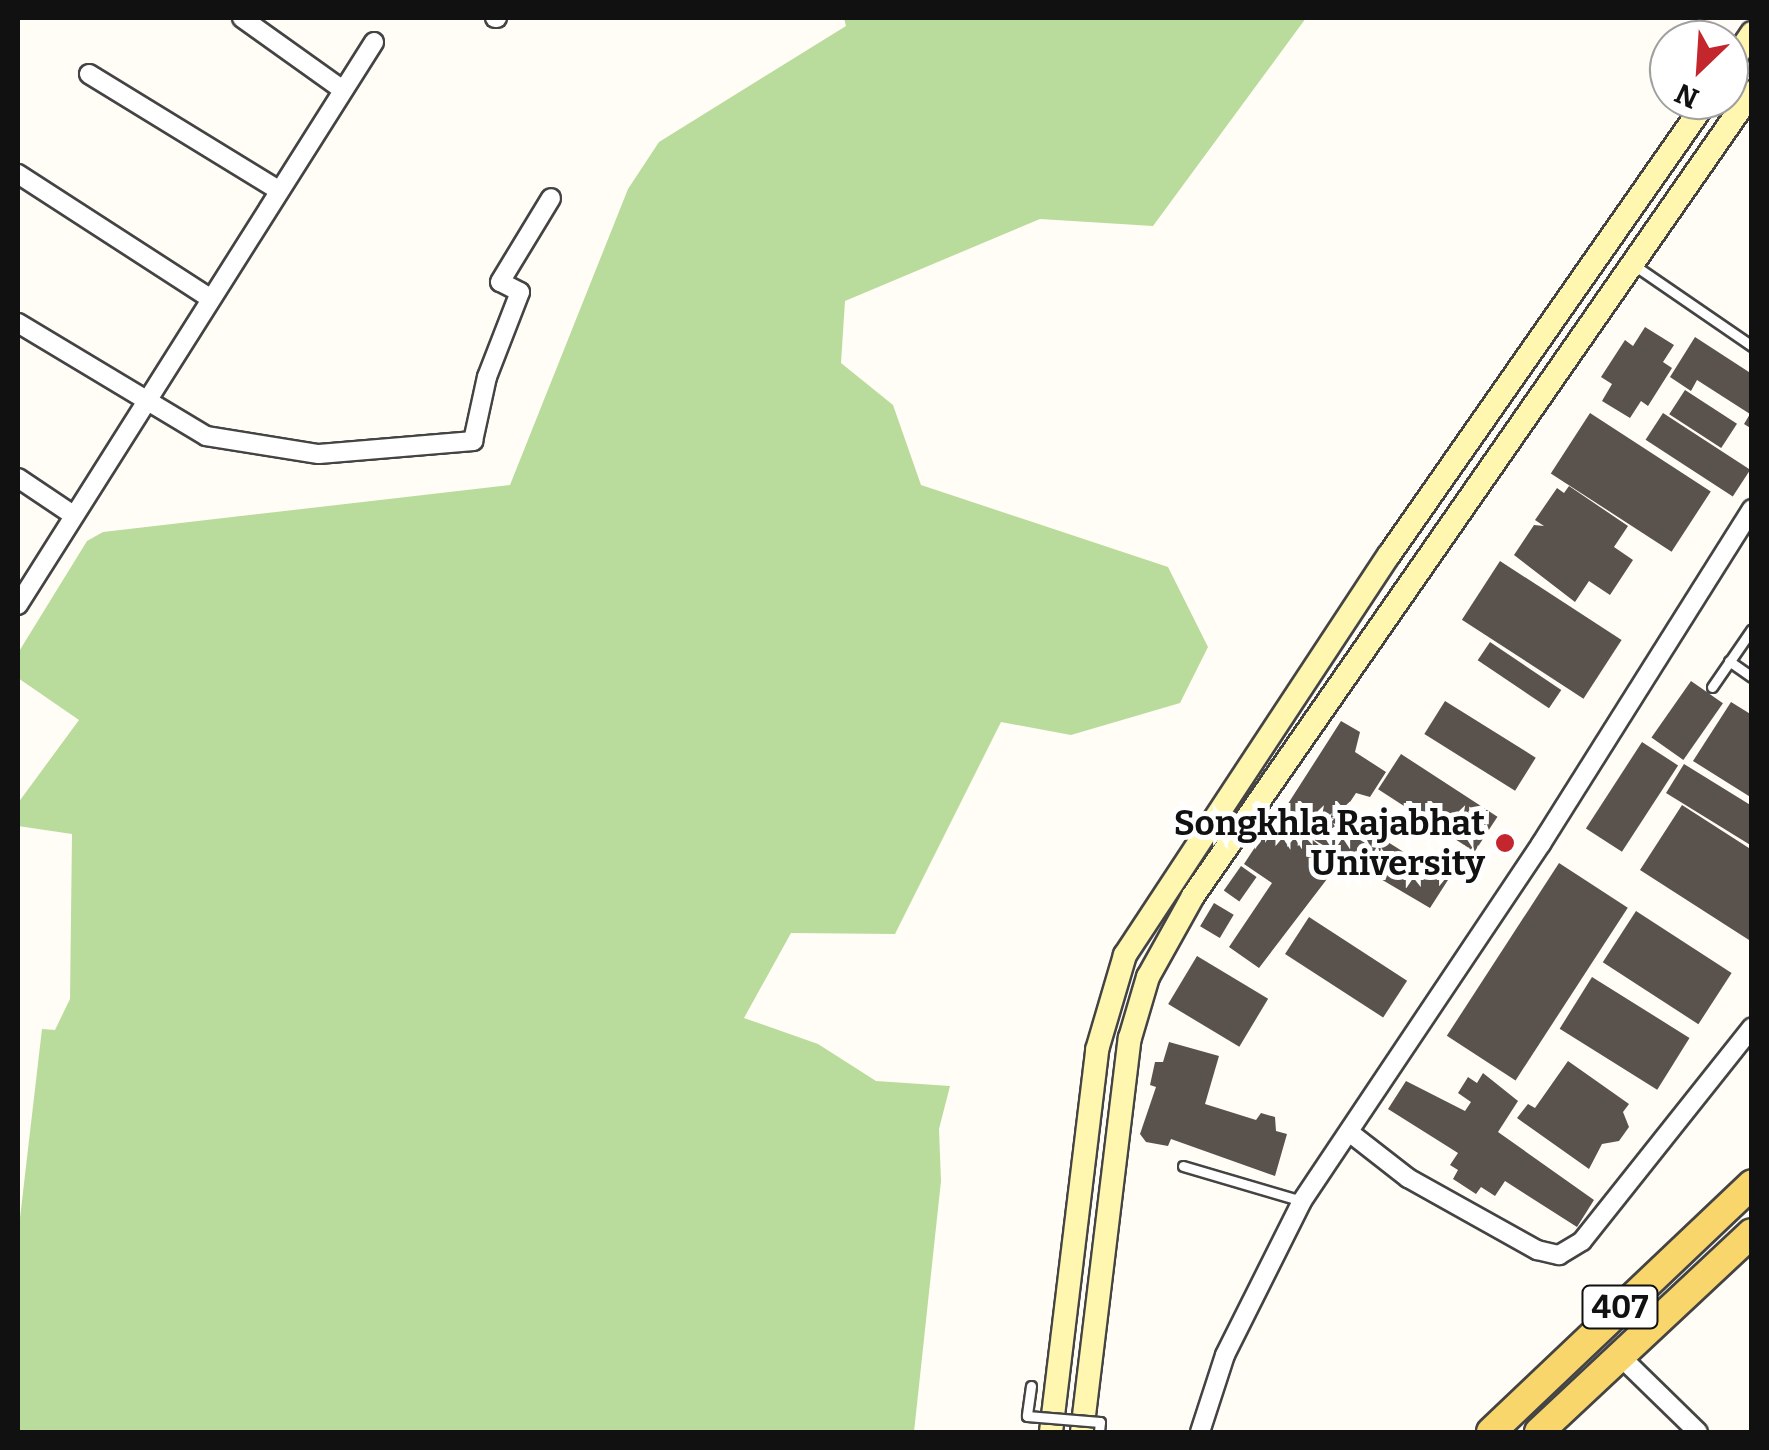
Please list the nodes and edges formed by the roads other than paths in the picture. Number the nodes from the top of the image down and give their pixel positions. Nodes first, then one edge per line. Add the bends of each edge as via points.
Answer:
1 (242, 18) edge
2 (374, 42) dead end
3 (89, 74) dead end
4 (343, 90) junction
5 (1752, 92) edge
6 (1694, 120) edge
7 (18, 174) edge
8 (278, 190) junction
9 (551, 198) dead end
10 (1608, 247) junction
11 (1633, 265) junction
12 (210, 298) junction
13 (18, 323) edge
14 (1752, 346) edge
15 (142, 402) junction
16 (18, 478) edge
17 (1752, 510) edge
18 (73, 516) junction
19 (18, 606) edge
20 (1752, 629) edge
21 (1729, 661) junction
22 (1752, 676) edge
23 (1712, 686) dead end
24 (1752, 1028) edge
25 (1349, 1132) junction
26 (1182, 1166) dead end
27 (1752, 1184) edge
28 (1302, 1201) junction
29 (1752, 1233) edge
30 (1620, 1356) junction
31 (1030, 1386) dead end
32 (1050, 1432) edge
33 (1082, 1432) edge
34 (1099, 1432) edge
35 (1200, 1432) edge
36 (1491, 1432) edge
37 (1539, 1432) edge
38 (1698, 1432) edge

1 - 4 street
2 - 4 street
3 - 8 street
4 - 8 street
5 - 11 main road
6 - 10 main road
7 - 12 street
8 - 12 street
9 - 15 street via 500,282 520,292 487,377 473,441 319,454 206,436
10 - 11 main road
10 - 32 main road via 1378,571 1126,955 1096,1050
11 - 14 lane
11 - 33 main road via 1193,896 1148,977 1121,1097
12 - 15 street
13 - 15 street
15 - 18 street
16 - 18 street
17 - 25 street
18 - 19 street
20 - 21 lane
21 - 22 lane
21 - 23 lane
24 - 25 street via 1582,1241 1559,1255 1537,1250 1408,1178
25 - 28 street
26 - 28 lane
27 - 36 main road, 407
28 - 35 street via 1226,1355
29 - 30 main road, 407
30 - 37 main road, 407
30 - 38 street
31 - 34 lane, bridge via 1027,1416 1100,1422

